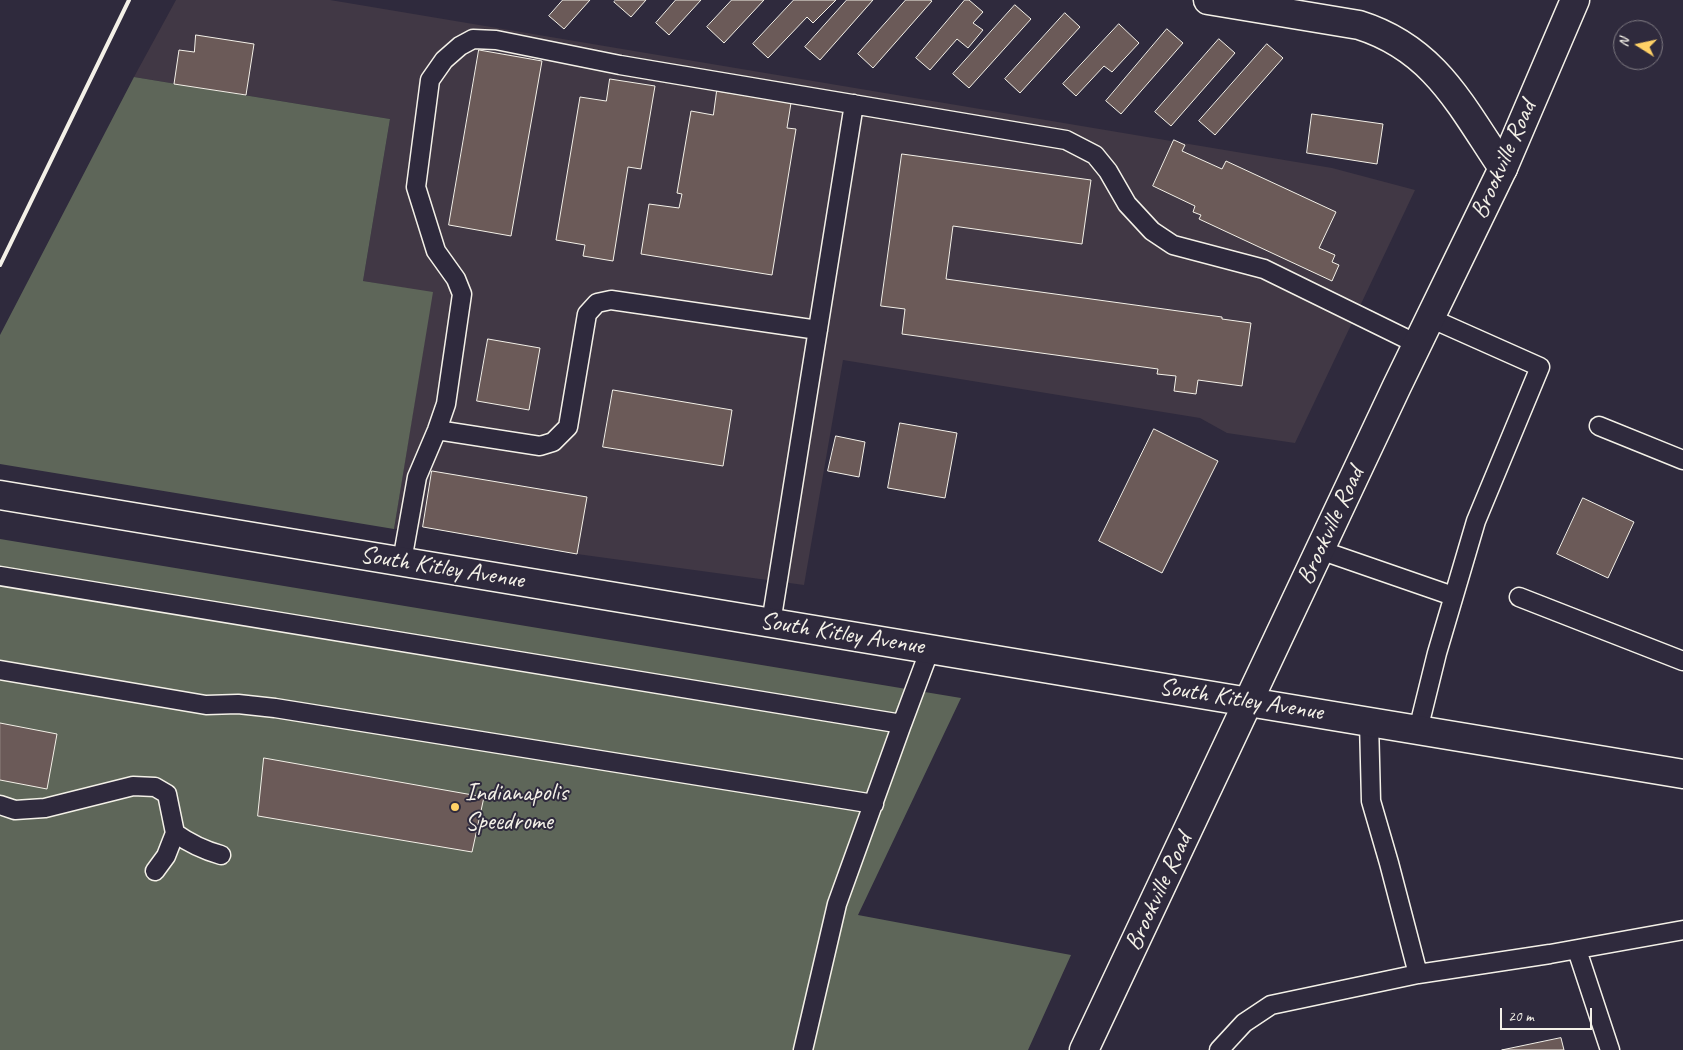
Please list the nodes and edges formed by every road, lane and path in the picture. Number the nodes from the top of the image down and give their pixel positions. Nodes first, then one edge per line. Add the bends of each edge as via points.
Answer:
1 (1208, 0) edge
2 (1575, 0) edge
3 (854, 104) junction
4 (1503, 168) junction
5 (1430, 318) junction
6 (818, 330) junction
7 (1417, 344) junction
8 (1599, 426) dead end
9 (437, 430) junction
10 (1683, 460) edge
11 (0, 495) edge
12 (1320, 550) junction
13 (402, 562) junction
14 (0, 576) edge
15 (1453, 596) junction
16 (1519, 597) dead end
17 (771, 622) junction
18 (930, 648) junction
19 (1683, 660) edge
20 (0, 670) edge
21 (1249, 702) junction
22 (1369, 722) junction
23 (902, 724) junction
24 (1418, 730) junction
25 (1682, 768) edge
26 (874, 804) junction
27 (0, 805) edge
28 (175, 833) junction
29 (220, 855) dead end
30 (155, 871) dead end
31 (1683, 930) edge
32 (1577, 950) junction
33 (1418, 974) junction
34 (803, 1050) edge
35 (1084, 1050) edge
36 (1219, 1050) edge
37 (1610, 1050) edge

1 - 4 street via 1359,25 1401,44 1444,81
2 - 4 street, Brookville Road
3 - 6 lane
3 - 7 lane via 1066,140 1095,155 1127,204 1152,231 1173,245 1264,269
3 - 9 lane via 620,65 496,40 473,39 460,46 444,60 430,80 416,187 436,251 456,279 462,294 446,404
4 - 5 street, Brookville Road
5 - 7 street, Brookville Road
5 - 15 lane via 1540,367 1476,521
6 - 9 lane via 611,300 597,303 587,314 568,427 554,442 540,446
6 - 17 lane
7 - 12 street, Brookville Road
8 - 10 lane
9 - 13 lane via 417,477
11 - 13 street, South Kitley Avenue
12 - 15 lane
12 - 21 street, Brookville Road
13 - 17 street, South Kitley Avenue
14 - 23 lane
15 - 24 lane
16 - 19 lane
17 - 18 street, South Kitley Avenue
18 - 21 street, South Kitley Avenue
18 - 23 lane
20 - 26 lane via 206,704 275,708
21 - 22 street, South Kitley Avenue
21 - 35 street, Brookville Road
22 - 24 street, South Kitley Avenue
22 - 33 lane via 1371,801
23 - 26 lane
24 - 25 street, South Kitley Avenue
26 - 34 lane via 837,904
27 - 28 lane via 15,810 45,808 132,786 155,787 167,794
28 - 29 lane via 203,850
28 - 30 lane via 166,856
31 - 32 lane
32 - 33 lane
32 - 37 lane
33 - 36 lane via 1271,1005 1244,1023

